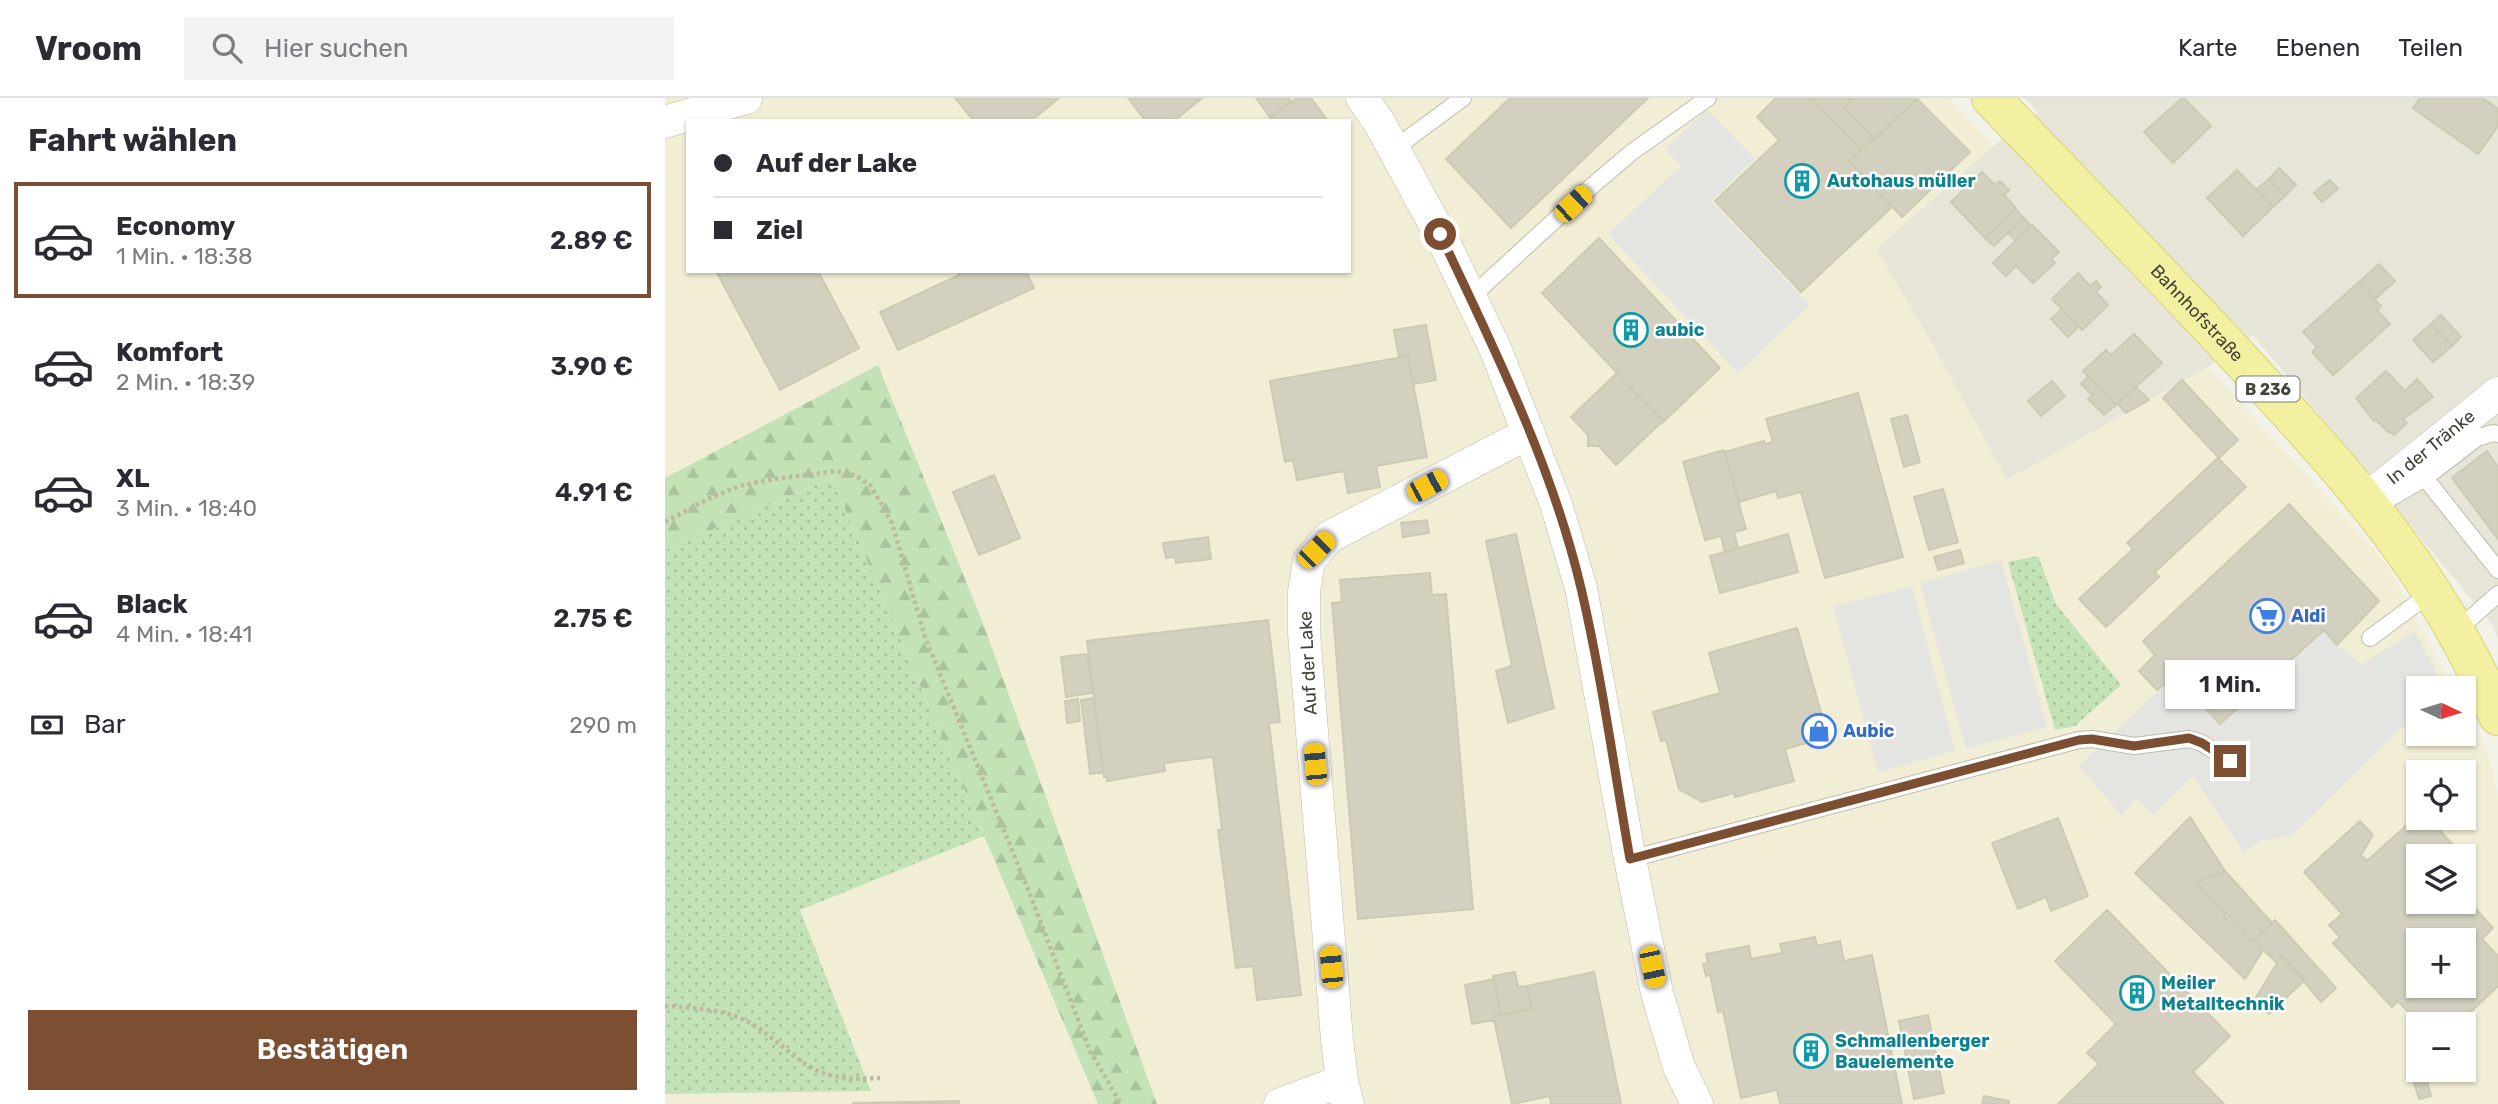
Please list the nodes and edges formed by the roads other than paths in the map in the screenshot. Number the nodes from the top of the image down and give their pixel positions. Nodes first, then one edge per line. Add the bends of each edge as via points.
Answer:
1 (746, 98) edge
2 (1362, 98) edge
3 (1462, 98) edge
4 (1708, 98) edge
5 (1991, 98) edge
6 (665, 122) edge
7 (1394, 149) junction
8 (1470, 298) junction
9 (2498, 393) edge
10 (1529, 433) junction
11 (2498, 434) edge
12 (2425, 478) junction
13 (2368, 505) junction
14 (2498, 570) edge
15 (2433, 592) junction
16 (2498, 594) edge
17 (2456, 631) junction
18 (2369, 638) dead end
19 (2498, 716) edge
20 (2230, 761) dead end
21 (1630, 859) junction
22 (1345, 1093) edge
23 (1280, 1104) edge
24 (1697, 1104) edge

1 - 6 street
2 - 7 street
3 - 7 lane
4 - 8 lane via 1632,152
5 - 13 main road, Bahnhofstraße / B 236 via 2223,341
7 - 8 street
8 - 10 street
9 - 13 street, In der Tränke
10 - 21 street via 1581,588
10 - 22 street, Auf der Lake via 1329,537 1309,561 1304,633
11 - 12 lane via 2477,438
12 - 13 lane
12 - 14 lane
13 - 15 main road, Bahnhofstraße / B 236
15 - 17 main road, Bahnhofstraße / B 236
15 - 18 lane
16 - 17 lane
17 - 19 main road, Bahnhofstraße / B 236
20 - 21 lane via 2189,738 2134,746 2079,740
21 - 24 street via 1657,993 1679,1067
22 - 23 street

